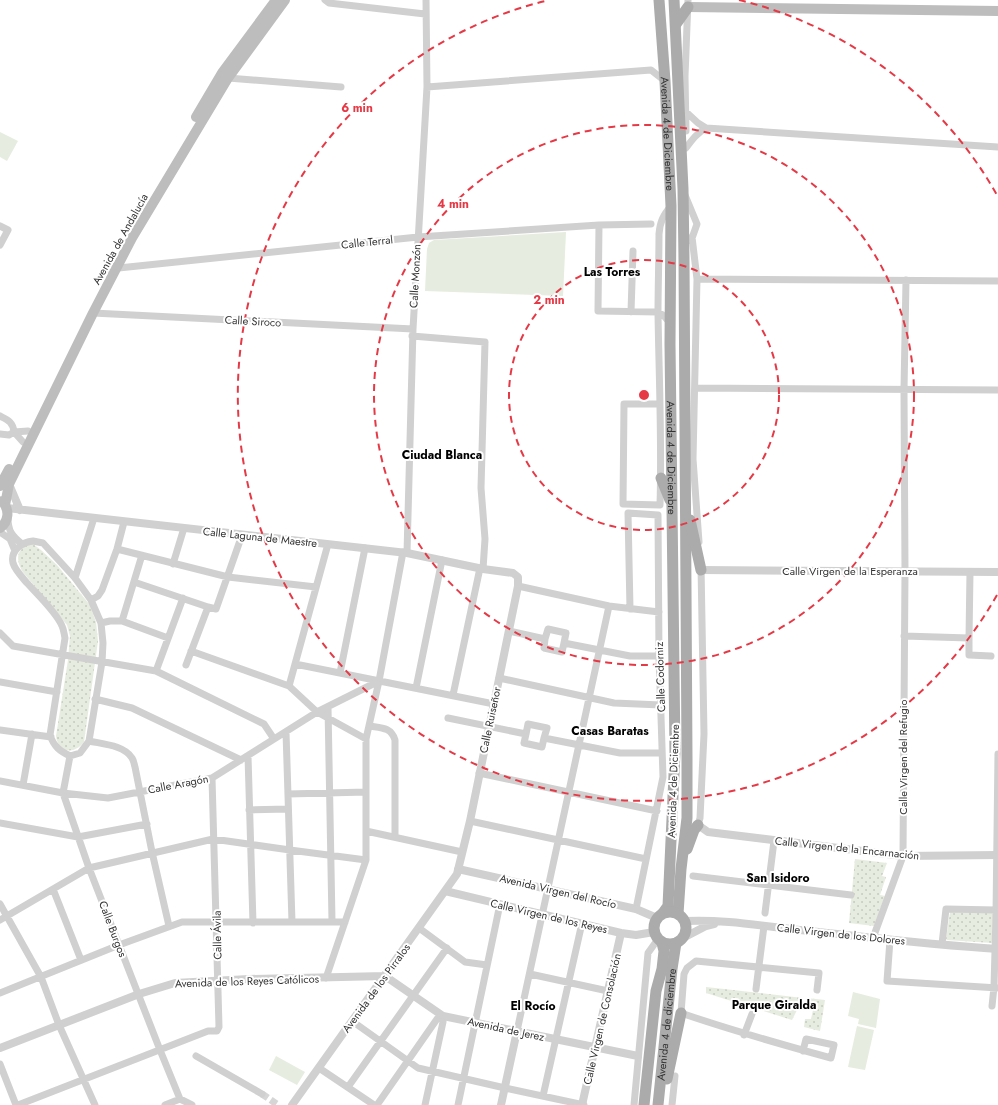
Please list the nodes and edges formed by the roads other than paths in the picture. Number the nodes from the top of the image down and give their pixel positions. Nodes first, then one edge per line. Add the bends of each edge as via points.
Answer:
1 (276, 0) edge
2 (285, 0) edge
3 (325, 0) edge
4 (426, 0) edge
5 (659, 0) edge
6 (674, 0) edge
7 (688, 4) edge
8 (809, 5) edge
9 (998, 11) edge
10 (425, 14) junction
11 (676, 24) junction
12 (228, 78) junction
13 (665, 81) junction
14 (427, 87) junction
15 (341, 88) dead end
16 (685, 111) junction
17 (706, 128) junction
18 (998, 147) edge
19 (686, 148) junction
20 (685, 194) junction
21 (670, 206) junction
22 (663, 214) junction
23 (651, 224) junction
24 (599, 225) junction
25 (0, 226) edge
26 (659, 234) junction
27 (418, 237) junction
28 (692, 237) junction
29 (0, 243) edge
30 (633, 251) dead end
31 (684, 260) junction
32 (112, 269) junction
33 (697, 279) junction
34 (906, 280) junction
35 (998, 281) edge
36 (630, 312) junction
37 (658, 312) junction
38 (93, 313) junction
39 (670, 323) junction
40 (412, 333) junction
41 (695, 388) junction
42 (904, 390) junction
43 (998, 390) edge
44 (660, 404) junction
45 (0, 416) edge
46 (28, 431) junction
47 (14, 432) junction
48 (0, 434) edge
49 (23, 442) junction
50 (661, 478) junction
51 (4, 485) edge
52 (685, 499) junction
53 (672, 506) junction
54 (5, 507) edge
55 (20, 510) junction
56 (94, 518) junction
57 (124, 522) junction
58 (0, 528) edge
59 (184, 528) junction
60 (0, 532) edge
61 (242, 535) junction
62 (22, 544) junction
63 (328, 544) junction
64 (365, 548) junction
65 (116, 549) junction
66 (15, 551) junction
67 (405, 552) junction
68 (142, 555) junction
69 (442, 560) junction
70 (173, 564) junction
71 (482, 569) junction
72 (701, 570) junction
73 (905, 571) junction
74 (970, 572) junction
75 (998, 572) edge
76 (228, 577) junction
77 (75, 578) junction
78 (134, 582) junction
79 (518, 586) junction
80 (316, 587) junction
81 (183, 598) junction
82 (91, 600) junction
83 (609, 606) junction
84 (208, 607) junction
85 (630, 609) junction
86 (659, 612) junction
87 (122, 621) junction
88 (101, 624) junction
89 (509, 631) junction
90 (0, 632) edge
91 (904, 636) junction
92 (168, 638) junction
93 (969, 638) junction
94 (545, 639) junction
95 (564, 643) junction
96 (599, 650) junction
97 (191, 651) junction
98 (63, 655) junction
99 (659, 656) junction
100 (991, 656) dead end
101 (102, 662) junction
102 (295, 664) junction
103 (186, 665) dead end
104 (156, 671) junction
105 (340, 673) junction
106 (499, 678) junction
107 (379, 681) junction
108 (0, 682) edge
109 (289, 686) junction
110 (416, 688) junction
111 (57, 692) junction
112 (453, 695) junction
113 (589, 698) junction
114 (96, 699) junction
115 (494, 704) junction
116 (661, 705) junction
117 (328, 707) junction
118 (317, 712) junction
119 (328, 718) junction
120 (448, 718) dead end
121 (369, 726) junction
122 (489, 726) junction
123 (0, 730) edge
124 (286, 732) junction
125 (32, 734) junction
126 (526, 734) junction
127 (51, 737) junction
128 (544, 738) junction
129 (274, 739) junction
130 (366, 739) junction
131 (89, 741) junction
132 (579, 745) junction
133 (662, 753) junction
134 (998, 754) edge
135 (70, 756) junction
136 (248, 756) junction
137 (241, 760) junction
138 (479, 773) junction
139 (212, 778) junction
140 (0, 781) edge
141 (23, 785) junction
142 (140, 792) junction
143 (330, 792) junction
144 (366, 792) junction
145 (569, 792) junction
146 (63, 793) junction
147 (288, 794) junction
148 (288, 809) junction
149 (249, 810) junction
150 (657, 811) junction
151 (470, 821) junction
152 (0, 823) edge
153 (147, 824) junction
154 (698, 825) junction
155 (366, 831) junction
156 (78, 837) junction
157 (395, 837) junction
158 (213, 839) junction
159 (558, 840) junction
160 (774, 841) junction
161 (250, 844) junction
162 (290, 850) junction
163 (687, 851) junction
164 (152, 852) junction
165 (462, 852) junction
166 (997, 855) edge
167 (331, 856) junction
168 (903, 856) junction
169 (646, 859) junction
170 (366, 860) junction
171 (89, 868) junction
172 (458, 869) junction
173 (680, 869) junction
174 (693, 876) dead end
175 (768, 885) junction
176 (53, 889) junction
177 (548, 889) junction
178 (684, 890) dead end
179 (445, 891) junction
180 (851, 895) dead end
181 (0, 904) edge
182 (500, 904) junction
183 (636, 909) junction
184 (996, 910) junction
185 (765, 913) dead end
186 (543, 914) junction
187 (7, 916) junction
188 (660, 916) junction
189 (682, 918) junction
190 (0, 920) edge
191 (332, 921) junction
192 (292, 922) junction
193 (345, 922) junction
194 (721, 922) junction
195 (217, 923) junction
196 (253, 923) junction
197 (582, 923) junction
198 (169, 926) junction
199 (764, 926) junction
200 (419, 928) junction
201 (621, 933) junction
202 (658, 938) junction
203 (873, 938) junction
204 (890, 940) junction
205 (680, 941) junction
206 (942, 944) junction
207 (119, 945) junction
208 (447, 948) junction
209 (997, 949) edge
210 (81, 960) junction
211 (487, 965) junction
212 (759, 967) junction
213 (530, 974) junction
214 (385, 976) junction
215 (41, 977) junction
216 (326, 978) junction
217 (218, 981) junction
218 (569, 982) junction
219 (996, 987) edge
220 (756, 989) dead end
221 (818, 990) dead end
222 (608, 991) junction
223 (0, 993) edge
224 (138, 994) junction
225 (413, 995) junction
226 (992, 1006) dead end
227 (681, 1013) junction
228 (752, 1014) dead end
229 (443, 1016) junction
230 (352, 1021) junction
231 (476, 1022) junction
232 (59, 1025) junction
233 (517, 1031) junction
234 (744, 1034) junction
235 (556, 1039) junction
236 (381, 1042) junction
237 (595, 1047) junction
238 (0, 1048) edge
239 (160, 1050) junction
240 (803, 1051) dead end
241 (196, 1056) dead end
242 (638, 1056) junction
243 (408, 1060) junction
244 (0, 1064) edge
245 (319, 1068) junction
246 (432, 1072) junction
247 (675, 1076) dead end
248 (83, 1078) junction
249 (463, 1079) junction
250 (348, 1087) junction
251 (505, 1088) junction
252 (262, 1094) tunnel mouth
253 (543, 1096) junction
254 (180, 1099) junction
255 (17, 1105) edge
256 (94, 1105) edge
257 (165, 1105) edge
258 (192, 1105) edge
259 (292, 1105) edge
260 (376, 1105) edge
261 (425, 1105) edge
262 (458, 1105) edge
263 (501, 1105) edge
264 (583, 1105) edge
265 (634, 1105) edge
266 (644, 1105) edge
267 (658, 1105) edge
268 (661, 1105) edge
269 (672, 1105) edge

1 - 32 main road, Avenida de Andalucía via 222,73 125,237
2 - 12 main road, Avenida de Andalucía
3 - 10 street via 329,3
4 - 10 street, Calle Monzón
5 - 13 main road, Avenida 4 de Diciembre
6 - 11 main road, Avenida 4 de Diciembre
7 - 8 main road
7 - 11 main road
7 - 16 street
8 - 9 main road
10 - 14 street, Calle Monzón
11 - 20 main road, Avenida 4 de Diciembre
12 - 15 street
12 - 32 main road, Avenida de Andalucía
13 - 14 street via 651,70
13 - 21 main road, Avenida 4 de Diciembre
14 - 27 street, Calle Monzón
16 - 17 street
16 - 19 street
17 - 18 street
17 - 19 street via 693,138
19 - 20 street
20 - 28 street via 697,224
20 - 31 main road, Avenida 4 de Diciembre
21 - 22 street
21 - 39 main road, Avenida 4 de Diciembre
22 - 23 street
22 - 26 street
23 - 24 street, Calle Terral
23 - 26 street
24 - 27 street, Calle Terral
24 - 36 street via 598,311
25 - 29 street via 8,230
26 - 37 street
27 - 32 street, Calle Terral
27 - 40 street, Calle Monzón
28 - 31 street
28 - 33 street
30 - 36 street
31 - 52 main road, Avenida 4 de Diciembre
32 - 38 main road, Avenida de Andalucía
32 - 46 main road, Avenida de Andalucía
33 - 34 street
33 - 41 street
34 - 35 street
34 - 42 street, Calle Virgen del Refugio
36 - 37 street
37 - 39 street
37 - 44 street
38 - 40 street, Calle Siroco
38 - 51 main road, Avenida de Andalucía
39 - 53 main road, Avenida 4 de Diciembre
40 - 67 street, Calle Monzón
40 - 71 street, Calle Siroco via 485,342 482,488 485,539
41 - 42 street
41 - 72 street via 693,459
42 - 43 street
42 - 73 street, Calle Virgen del Refugio
44 - 50 street
44 - 50 street via 624,404 623,504 660,505
45 - 47 street via 10,421
46 - 47 street
46 - 49 main road, Avenida de Andalucía
47 - 48 street via 9,435
47 - 49 street
49 - 51 main road, Avenida de Andalucía
50 - 53 main road
51 - 54 main road, Avenida de Andalucía
51 - 55 street
52 - 72 main road
52 - 173 main road, Avenida 4 de Diciembre via 686,818
53 - 188 main road, Avenida 4 de Diciembre via 675,753 668,906
54 - 55 street, Calle Laguna de Maestre
54 - 58 main road via 4,524
54 - 62 street via 13,537
55 - 56 street, Calle Laguna de Maestre
56 - 57 street, Calle Laguna de Maestre
56 - 77 street
57 - 59 street, Calle Laguna de Maestre
57 - 65 street
59 - 61 street, Calle Laguna de Maestre
59 - 70 street
60 - 66 street via 10,539
61 - 63 street, Calle Laguna de Maestre
61 - 76 street
62 - 66 street
62 - 77 street via 33,541 43,543
63 - 64 street, Calle Laguna de Maestre
63 - 80 street
64 - 67 street, Calle Laguna de Maestre
64 - 105 street
65 - 68 street
65 - 82 street via 102,590
66 - 98 street via 13,562 18,572 62,625 65,638
67 - 69 street, Calle Laguna de Maestre
67 - 107 street, Calle Monzón
68 - 70 street
68 - 78 street
69 - 71 street, Calle Laguna de Maestre
69 - 110 street
70 - 76 street
71 - 79 street, Calle Laguna de Maestre via 513,573 518,578
71 - 112 street
72 - 73 street, Calle Virgen de la Esperanza
72 - 154 street via 704,734
73 - 74 street, Calle Virgen de la Esperanza
73 - 91 street, Calle Virgen del Refugio
74 - 75 street, Calle Virgen de la Esperanza
74 - 93 street
76 - 80 street
76 - 84 street via 216,609
77 - 82 street
78 - 81 street
78 - 87 street
79 - 83 street
79 - 89 street, Calle Ruiseñor
80 - 102 street
81 - 84 street
81 - 92 street
82 - 88 street
83 - 85 street
83 - 96 street
84 - 97 street
85 - 86 street
85 - 86 street, Calle Codorniz via 628,514 658,515
86 - 99 street, Calle Codorniz
87 - 88 street
87 - 92 street
88 - 101 street
89 - 94 street
89 - 106 street, Calle Ruiseñor
90 - 98 street via 13,646
91 - 93 street
91 - 168 street, Calle Virgen del Refugio
92 - 104 street
93 - 100 street via 969,655
94 - 95 street via 544,648 562,652
94 - 95 street via 548,629 566,633
95 - 96 street
96 - 99 street via 630,656
96 - 113 street
97 - 103 street
97 - 109 street
98 - 101 street
98 - 111 street
99 - 116 street, Calle Codorniz
101 - 104 street
101 - 114 street
102 - 105 street
102 - 109 street
104 - 129 street via 264,724
105 - 107 street
106 - 113 street
106 - 115 street, Calle Ruiseñor
107 - 110 street
107 - 117 street, Calle Aragón
107 - 121 street, Calle Monzón
108 - 111 street
109 - 118 street
110 - 112 street
111 - 127 street
112 - 115 street
113 - 116 street via 614,703
113 - 132 street
114 - 131 street
114 - 137 street via 132,708
115 - 122 street, Calle Ruiseñor
116 - 133 street, Calle Codorniz
117 - 118 street, Calle Aragón
117 - 119 street
118 - 119 street
118 - 124 street, Calle Aragón
119 - 130 street
119 - 143 street
120 - 122 street
121 - 130 street, Calle Monzón
121 - 157 street via 389,730 396,740
122 - 126 street
122 - 138 street, Calle Ruiseñor
123 - 125 street
124 - 129 street, Calle Aragón
124 - 147 street
125 - 127 street
125 - 141 street
126 - 128 street via 524,743 542,747
126 - 128 street via 528,724 547,728
127 - 135 street via 61,752
128 - 132 street
129 - 136 street, Calle Aragón
130 - 144 street, Calle Monzón
131 - 135 street via 80,753
131 - 142 street via 110,745 132,757
132 - 133 street via 620,753
132 - 145 street
133 - 150 street, Calle Codorniz via 663,777
134 - 166 street
135 - 146 street, Calle Burgos
136 - 137 street, Calle Aragón
136 - 149 street
137 - 139 street, Calle Aragón
138 - 145 street
138 - 151 street, Calle Ruiseñor
139 - 142 street, Calle Aragón
139 - 158 street, Calle Ávila
140 - 141 street, Calle Aragón
141 - 146 street, Calle Aragón
142 - 146 street, Calle Aragón via 108,798
142 - 153 street
143 - 144 street
143 - 147 street
143 - 167 street
144 - 155 street, Calle Monzón
145 - 150 street
145 - 159 street
146 - 156 street, Calle Burgos
147 - 148 street
148 - 149 street
148 - 162 street
149 - 161 street
150 - 169 street, Calle Codorniz
151 - 159 street
151 - 165 street, Calle Ruiseñor
152 - 156 street
153 - 156 street
153 - 164 street
154 - 160 street, Calle Virgen de la Encarnación via 708,832
154 - 163 main road
155 - 157 street
155 - 170 street, Calle Monzón
156 - 171 street, Calle Burgos
157 - 165 street
158 - 161 street
158 - 164 street
158 - 195 street, Calle Ávila
159 - 169 street
159 - 177 street
160 - 168 street, Calle Virgen de la Encarnación
160 - 175 street
161 - 162 street
161 - 196 street
162 - 167 street
162 - 192 street
163 - 173 main road
163 - 178 street
164 - 171 street
164 - 198 street
165 - 172 street, Calle Ruiseñor
166 - 168 street, Calle Virgen de la Encarnación
166 - 184 street
167 - 170 street
167 - 191 street
168 - 203 street, Calle Virgen del Refugio
169 - 183 street, Calle Codorniz
170 - 193 street, Calle Monzón
171 - 176 street
171 - 207 street, Calle Burgos
172 - 177 street, Avenida Virgen del Rocío
172 - 179 street, Avenida de los Pirralos
173 - 189 main road, Avenida 4 de Diciembre
174 - 175 street
175 - 180 street
175 - 185 street
176 - 187 street
176 - 210 street
177 - 183 street, Avenida Virgen del Rocío
177 - 186 street
179 - 182 street, Calle Virgen de los Reyes
179 - 200 street, Avenida de los Pirralos
181 - 187 street
182 - 186 street, Calle Virgen de los Reyes
182 - 211 street
183 - 188 street, Avenida Virgen del Rocío
184 - 206 street via 946,909
184 - 209 street
186 - 197 street, Calle Virgen de los Reyes
186 - 213 street
187 - 190 street
187 - 215 street
188 - 189 main road
188 - 202 main road via 653,927
189 - 194 street, Calle Virgen de los Dolores
189 - 205 main road via 686,930
191 - 192 street
191 - 193 street
192 - 196 street
193 - 216 street, Calle Monzón
194 - 199 street, Calle Virgen de los Dolores
194 - 205 street via 706,926
195 - 196 street
195 - 198 street via 182,922
195 - 217 street, Calle Ávila
197 - 201 street, Calle Virgen de los Reyes
197 - 218 street
198 - 207 street
199 - 203 street, Calle Virgen de los Dolores
199 - 212 street
200 - 208 street
200 - 214 street, Avenida de los Pirralos
201 - 202 street, Calle Virgen de los Reyes
201 - 222 street, Calle Virgen de Consolación
202 - 205 main road via 670,944
202 - 242 street via 648,953
202 - 266 main road, Avenida 4 de Diciembre via 664,952 656,991
203 - 204 street, Calle Virgen de los Dolores
204 - 206 street, Calle Virgen de los Dolores
204 - 219 street via 887,981
205 - 267 main road, Avenida 4 de diciembre via 672,969
206 - 209 street, Calle Virgen de los Dolores
207 - 210 street
207 - 224 street, Calle Burgos
208 - 211 street via 465,962
208 - 225 street
209 - 219 street
210 - 215 street
211 - 231 street
212 - 220 street
212 - 221 street via 819,973
212 - 227 street via 696,961 684,974
213 - 218 street
213 - 233 street
214 - 216 street, Avenida de los Reyes Católicos
214 - 225 street, Avenida de Jerez
214 - 230 street, Avenida de los Pirralos
215 - 223 street
215 - 232 street
216 - 217 street, Avenida de los Reyes Católicos
217 - 224 street, Avenida de los Reyes Católicos via 175,983
217 - 239 street, Calle Ávila via 217,1031 208,1031
218 - 222 street
218 - 235 street
219 - 226 street
222 - 237 street, Calle Virgen de Consolación
224 - 232 street, Avenida de los Reyes Católicos
224 - 239 street, Calle Burgos
225 - 229 street, Avenida de Jerez
225 - 236 street
227 - 234 street
227 - 268 main road
228 - 234 street
229 - 231 street, Avenida de Jerez
229 - 243 street via 437,1019
229 - 246 street via 444,1022
230 - 236 street
230 - 245 street, Avenida de los Pirralos
231 - 233 street, Avenida de Jerez
231 - 249 street
232 - 238 street, Avenida de los Reyes Católicos
232 - 248 street
233 - 235 street, Avenida de Jerez
233 - 251 street
234 - 240 street
235 - 237 street, Avenida de Jerez
235 - 253 street
236 - 243 street
236 - 250 street
237 - 242 street, Avenida de Jerez
237 - 264 street, Calle Virgen de Consolación
239 - 248 street
239 - 254 street, Calle Burgos
241 - 252 street
242 - 265 street
243 - 246 street via 418,1068
243 - 260 street
244 - 255 street
245 - 250 street
245 - 259 street, Avenida de los Pirralos
246 - 249 street
246 - 261 street
247 - 269 street
248 - 255 street
248 - 256 street
249 - 251 street
249 - 262 street
250 - 260 street
251 - 253 street
251 - 263 street
253 - 264 street
254 - 257 street
254 - 258 street

